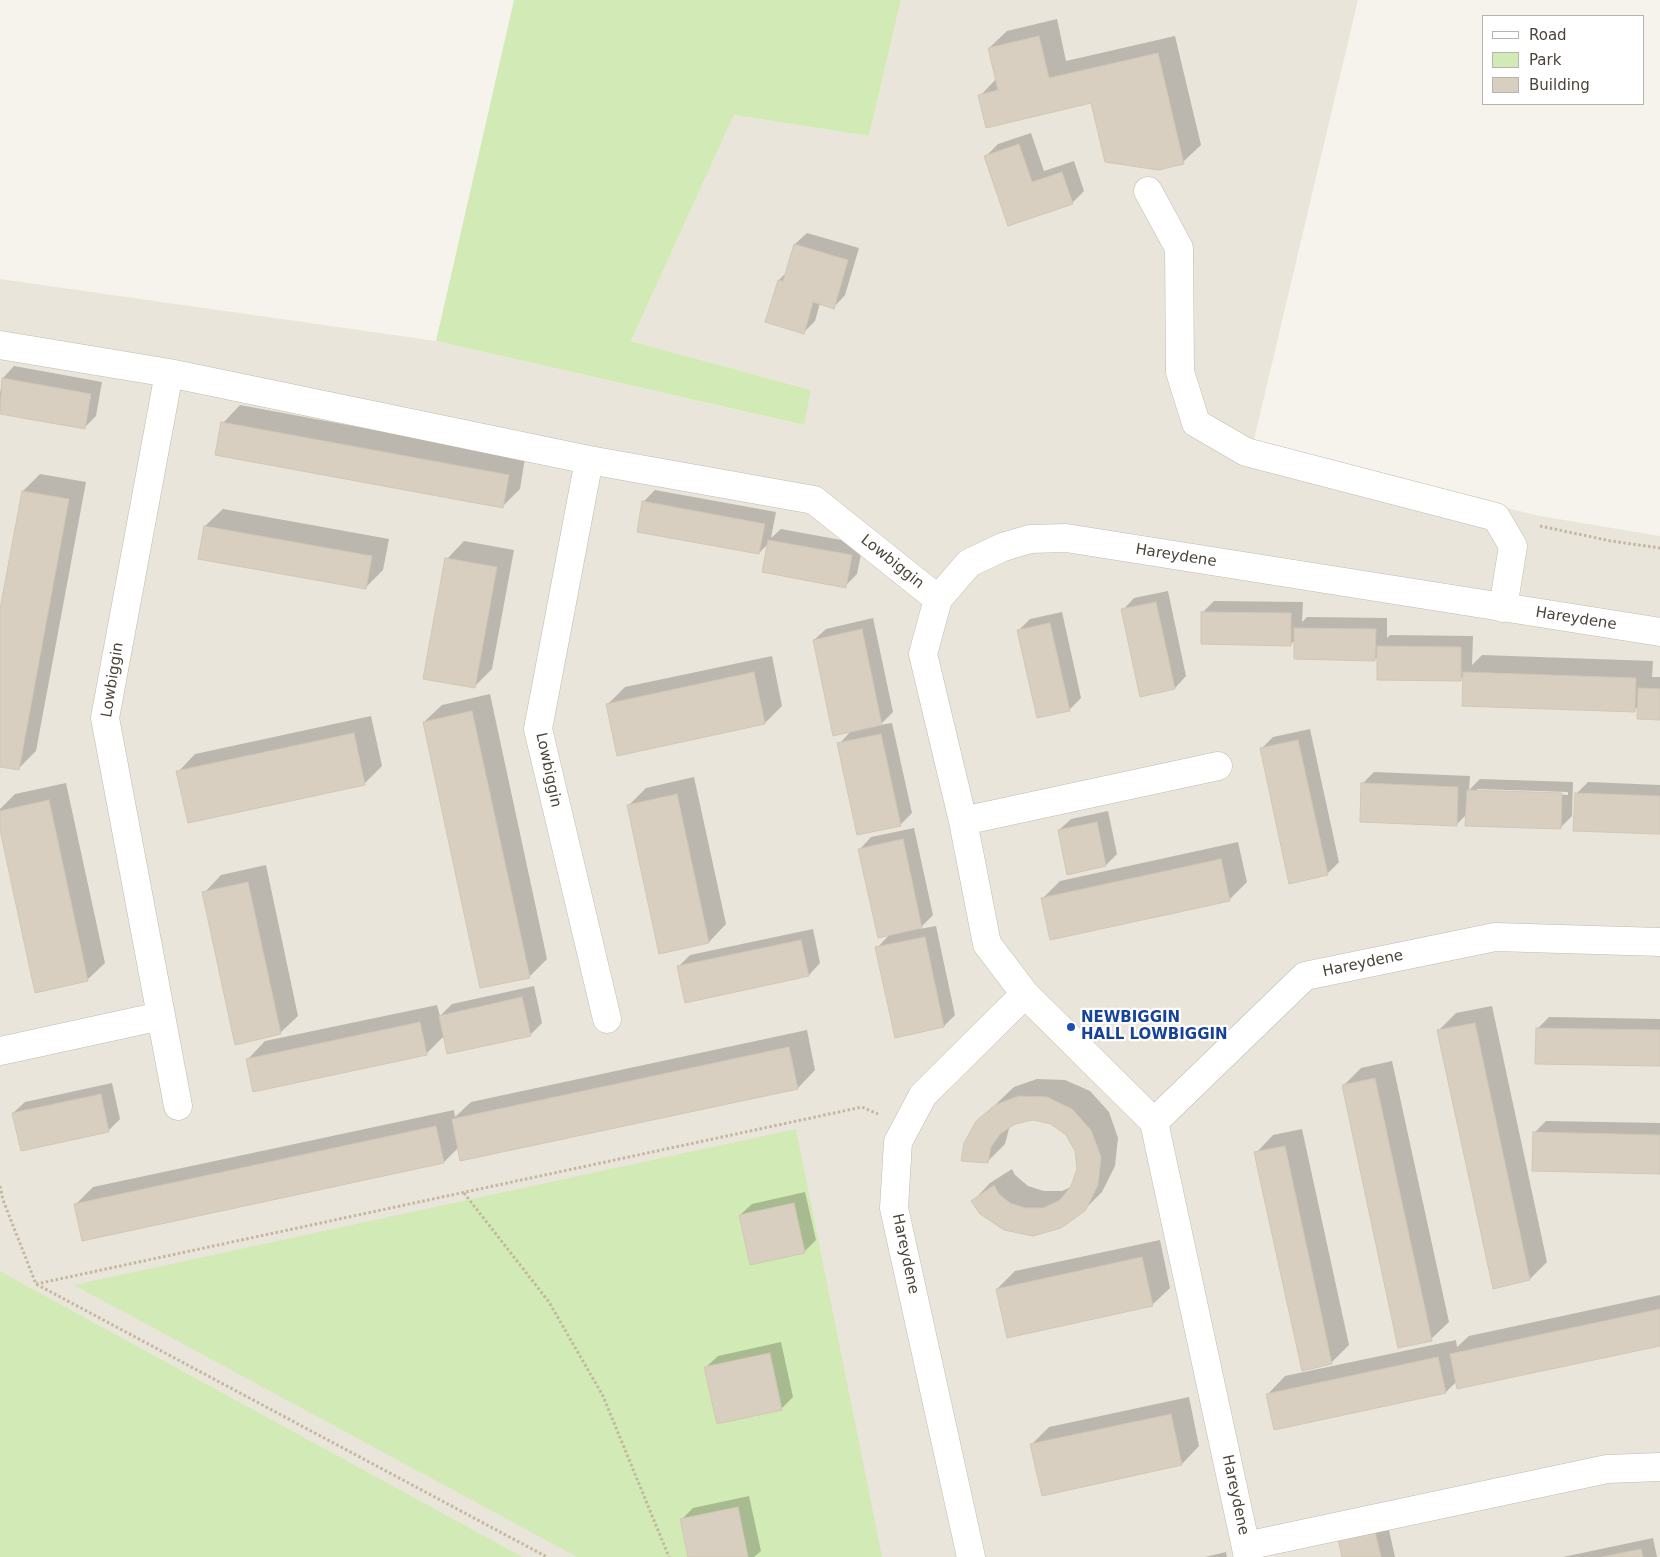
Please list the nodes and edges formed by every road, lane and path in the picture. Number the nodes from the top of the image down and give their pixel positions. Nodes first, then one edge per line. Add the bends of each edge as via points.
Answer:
1 (1148, 191) dead end
2 (0, 345) edge
3 (169, 373) junction
4 (589, 460) junction
5 (1496, 517) junction
6 (1660, 548) edge
7 (938, 599) junction
8 (1503, 608) junction
9 (1660, 632) edge
10 (1218, 766) dead end
11 (963, 821) junction
12 (1660, 942) edge
13 (1025, 994) junction
14 (161, 1016) junction
15 (607, 1019) dead end
16 (0, 1051) edge
17 (178, 1106) dead end
18 (1154, 1122) junction
19 (907, 1126) junction
20 (0, 1186) edge
21 (464, 1192) junction
22 (36, 1284) junction
23 (1660, 1468) edge
24 (1247, 1552) edge
25 (547, 1557) edge
26 (669, 1557) edge
27 (971, 1557) edge

1 - 5 street via 1178,248 1180,372 1196,423 1246,452
2 - 3 street, Lowbiggin
3 - 4 street, Lowbiggin
3 - 14 street, Lowbiggin via 105,718
4 - 7 street, Lowbiggin via 814,500
4 - 15 street, Lowbiggin via 538,729
5 - 6 path
5 - 8 street via 1513,546
7 - 8 street, Hareydene via 969,563 1030,539 1066,538
7 - 11 street, Hareydene via 923,654
8 - 9 street, Hareydene
10 - 11 street
11 - 13 street, Hareydene via 987,944
12 - 18 street, Hareydene via 1495,937 1305,976
13 - 18 street, Hareydene
13 - 19 street, Hareydene via 923,1095
14 - 16 street
14 - 17 street, Lowbiggin
18 - 24 street, Hareydene
19 - 21 path via 862,1107
19 - 27 street, Hareydene via 898,1142 894,1208
20 - 22 path
21 - 22 path
21 - 26 path via 548,1302 603,1396
22 - 25 path
23 - 24 street, Hareydene via 1607,1469

